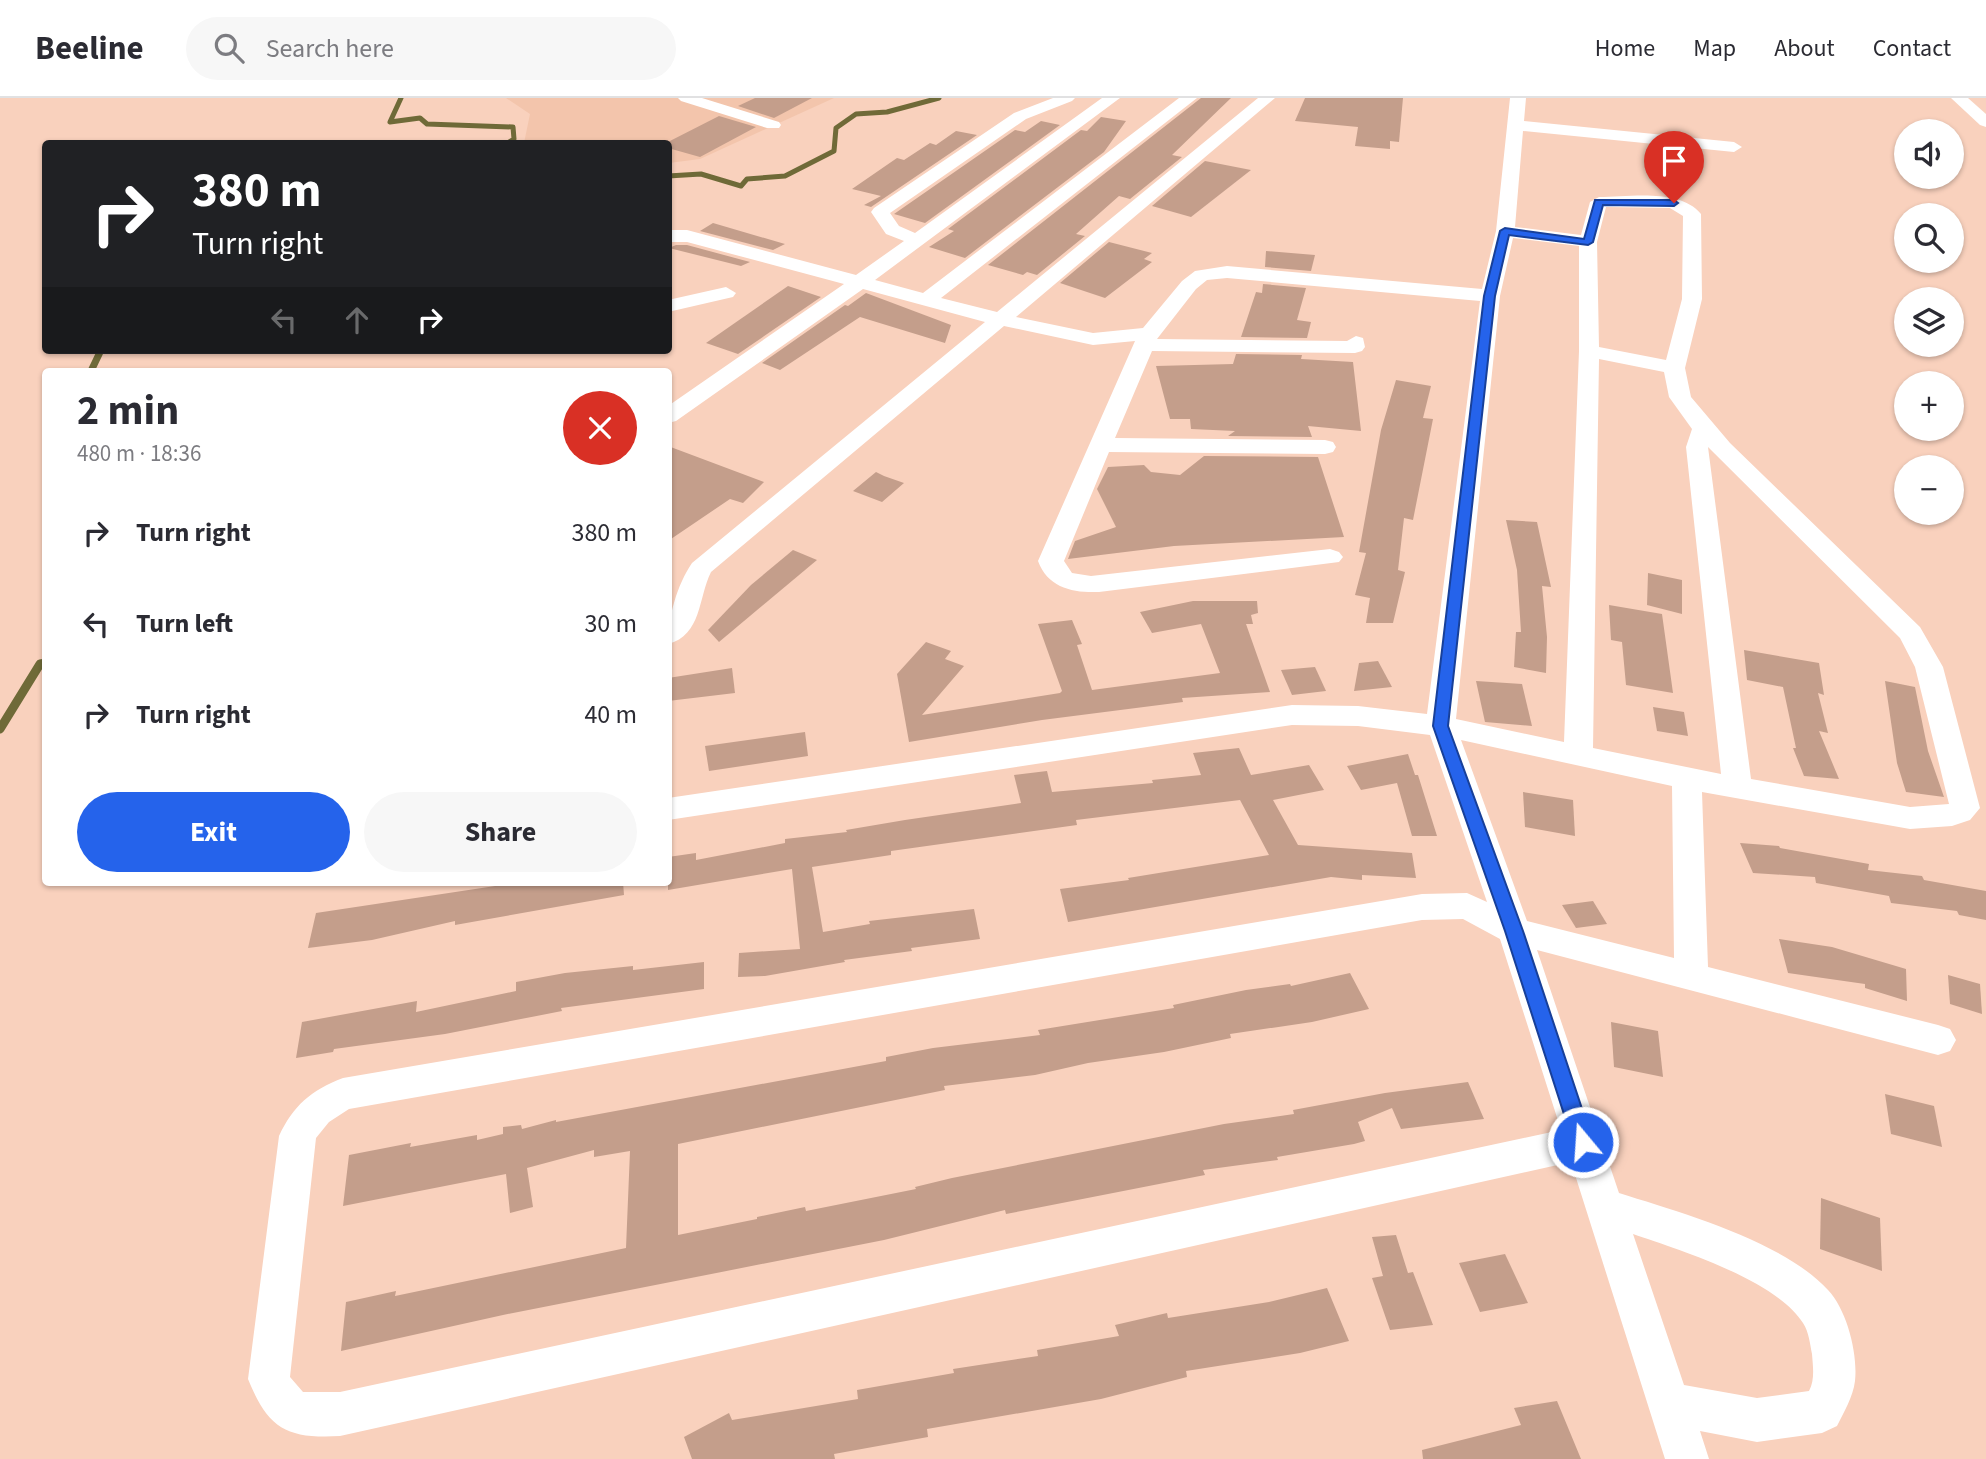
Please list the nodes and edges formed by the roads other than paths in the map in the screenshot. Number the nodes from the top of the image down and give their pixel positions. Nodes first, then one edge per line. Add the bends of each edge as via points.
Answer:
1 (686, 98) edge
2 (1067, 98) edge
3 (1112, 98) edge
4 (1189, 98) edge
5 (1267, 98) edge
6 (1959, 98) edge
7 (1516, 111) edge
8 (1986, 121) edge
9 (773, 125) dead end
10 (1734, 147) dead end
11 (1505, 231) junction
12 (672, 236) edge
13 (917, 240) junction
14 (1588, 242) junction
15 (861, 281) junction
16 (726, 293) dead end
17 (1490, 296) junction
18 (927, 299) junction
19 (672, 305) edge
20 (1002, 320) junction
21 (1147, 339) junction
22 (1356, 342) dead end
23 (1589, 351) junction
24 (1674, 368) junction
25 (672, 413) edge
26 (1704, 428) junction
27 (1101, 445) junction
28 (1325, 447) dead end
29 (1330, 557) dead end
30 (672, 632) edge
31 (1441, 726) junction
32 (1578, 757) junction
33 (1687, 779) junction
34 (1737, 787) junction
35 (672, 808) edge
36 (1514, 931) junction
37 (1691, 977) junction
38 (1938, 1040) dead end
39 (1583, 1142) junction
40 (1605, 1207) junction
41 (1669, 1404) junction
42 (1687, 1459) edge

1 - 9 street
2 - 13 street via 1020,116 880,212 892,230
3 - 13 street
4 - 18 street
5 - 20 street
6 - 8 street
7 - 10 street
7 - 11 street
11 - 14 street
11 - 17 street
12 - 15 street
13 - 15 street
14 - 23 street
14 - 24 street via 1599,202 1674,203 1692,214 1692,299
15 - 18 street
15 - 25 street
16 - 19 street
17 - 21 street via 1214,272 1189,285
17 - 31 street
18 - 20 street
20 - 21 street via 1093,339
20 - 30 street via 701,568 691,587 685,618
21 - 22 street via 1356,347
21 - 27 street
23 - 24 street
23 - 32 street
24 - 26 street via 1681,397
26 - 34 street via 1697,447
26 - 34 street via 1911,633 1929,667 1965,808 1946,818 1910,818
27 - 28 street
27 - 29 street via 1051,561 1053,569 1068,581 1098,584
31 - 32 street
31 - 35 street via 1358,716 1292,715
31 - 36 street
32 - 33 street
33 - 34 street
33 - 37 street
36 - 37 street
36 - 39 street
36 - 39 street via 1467,906 1375,913 343,1094 314,1111 298,1136 269,1379 276,1399 293,1411 312,1416 340,1414
37 - 38 street
39 - 40 street
40 - 41 street
40 - 41 street via 1685,1234 1778,1274 1816,1306 1832,1346 1834,1383 1822,1411 1757,1420
41 - 42 street

